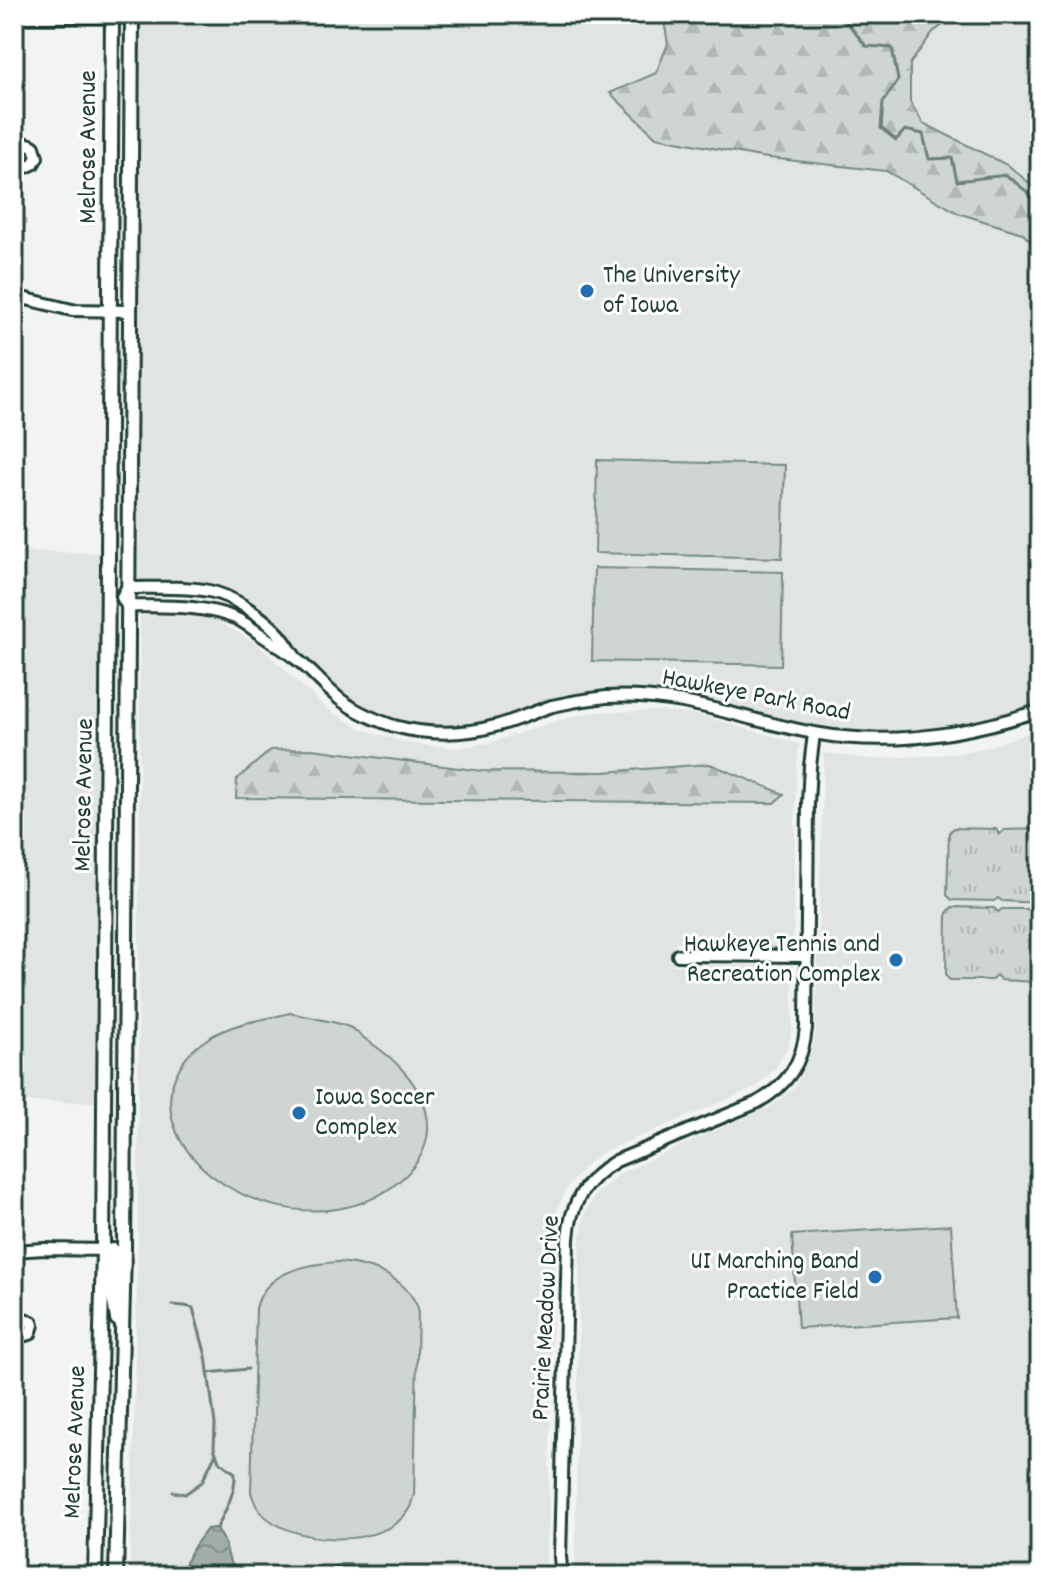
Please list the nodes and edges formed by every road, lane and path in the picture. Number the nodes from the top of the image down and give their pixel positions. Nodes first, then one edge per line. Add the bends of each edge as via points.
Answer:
1 (112, 16) edge
2 (132, 16) edge
3 (14, 17) edge
4 (14, 150) edge
5 (15, 163) edge
6 (14, 296) edge
7 (111, 311) junction
8 (130, 311) junction
9 (127, 588) junction
10 (127, 606) junction
11 (296, 658) junction
12 (1040, 710) edge
13 (814, 734) junction
14 (678, 955) dead end
15 (807, 956) junction
16 (114, 1250) junction
17 (14, 1251) edge
18 (14, 1315) edge
19 (14, 1331) edge
20 (560, 1557) junction
21 (95, 1576) edge
22 (116, 1576) edge
23 (555, 1576) edge
24 (562, 1576) edge

1 - 2 street
1 - 3 street
1 - 7 main road, Melrose Avenue
2 - 8 main road, Melrose Avenue
4 - 5 street via 26,143 36,151 30,166
6 - 7 street via 72,310
7 - 8 street
7 - 16 main road, Melrose Avenue
8 - 9 main road, Melrose Avenue
9 - 10 main road, Melrose Avenue
9 - 11 street, Hawkeye Park Road via 209,591 231,598 277,632
10 - 11 street, Hawkeye Park Road via 200,608 224,614
10 - 16 main road, Melrose Avenue
11 - 13 street, Hawkeye Park Road via 337,698 360,712 417,731 475,731 552,707 623,696 674,699
12 - 13 street, Hawkeye Park Road via 966,732 915,738
13 - 15 street, Prairie Meadow Drive
14 - 15 street
15 - 20 street, Prairie Meadow Drive via 805,1041 785,1082 756,1103 616,1161 589,1181 576,1201 568,1239
16 - 17 street
16 - 21 main road, Melrose Avenue
16 - 22 main road, Melrose Avenue via 122,1334
18 - 19 street via 33,1325 30,1334
20 - 23 street, Prairie Meadow Drive
20 - 24 street, Prairie Meadow Drive

